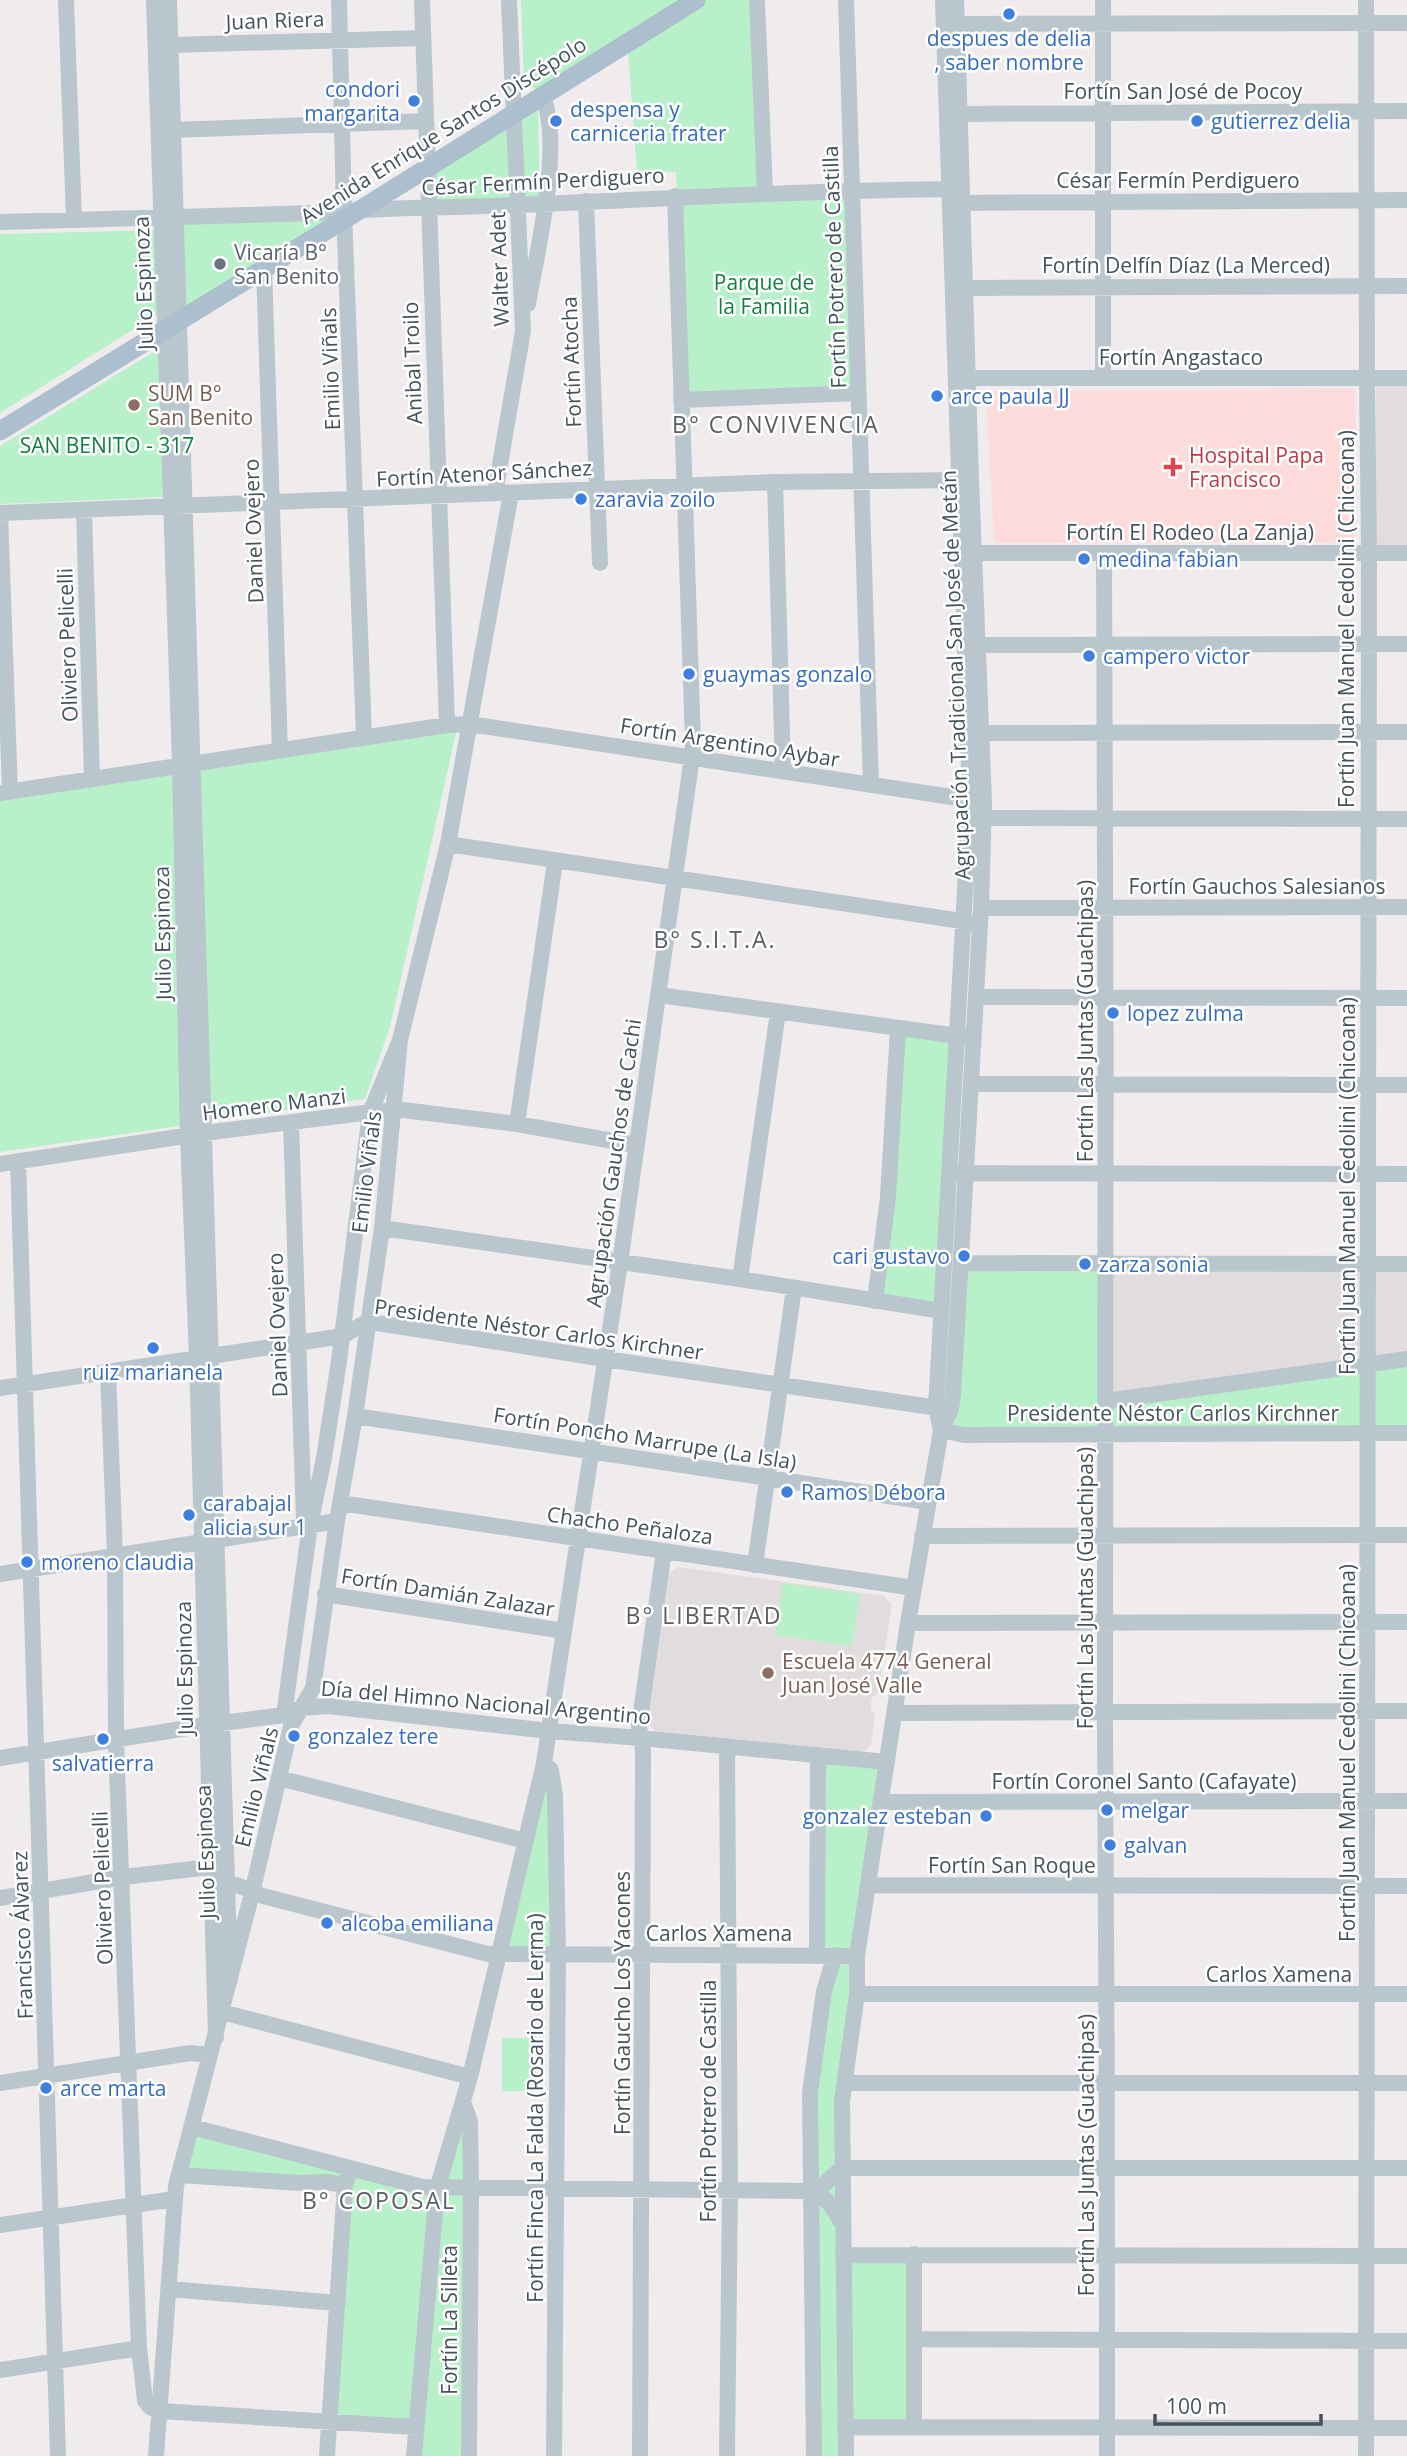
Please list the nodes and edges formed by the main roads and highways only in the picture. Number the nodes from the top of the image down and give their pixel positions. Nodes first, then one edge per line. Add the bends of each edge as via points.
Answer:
1 (695, 0) edge
2 (0, 431) edge

1 - 2 main road, Avenida Enrique Santos Discépolo

